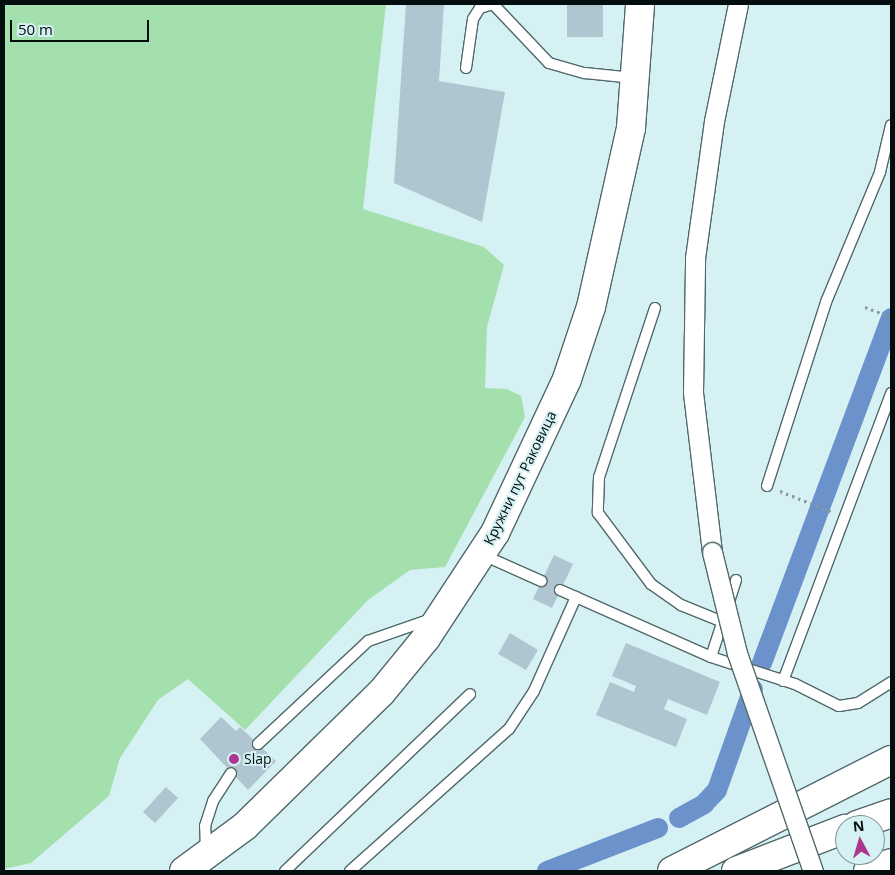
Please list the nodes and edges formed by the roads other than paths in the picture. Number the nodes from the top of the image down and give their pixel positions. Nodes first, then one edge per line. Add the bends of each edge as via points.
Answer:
1 (640, 4) edge
2 (738, 4) edge
3 (466, 68) dead end
4 (637, 79) junction
5 (891, 125) edge
6 (655, 308) dead end
7 (891, 393) edge
8 (766, 486) dead end
9 (483, 555) junction
10 (736, 580) dead end
11 (541, 581) dead end
12 (560, 590) dead end
13 (576, 597) junction
14 (440, 616) junction
15 (723, 622) junction
16 (711, 657) junction
17 (784, 681) junction
18 (891, 682) edge
19 (470, 694) dead end
20 (258, 744) dead end
21 (891, 760) edge
22 (231, 773) dead end
23 (835, 833) edge
24 (891, 863) edge
25 (197, 865) edge
26 (285, 871) edge
27 (350, 871) edge
28 (672, 871) edge
29 (736, 871) edge
30 (813, 871) edge
31 (868, 871) edge

1 - 4 main road, Кружни пут Раковица
2 - 30 street, bridge via 714,121 695,258 693,392 712,552 737,653
3 - 4 lane via 473,19 480,8 493,4 549,64 585,73
4 - 9 main road, Кружни пут Раковица via 619,191 579,348 515,494
5 - 8 lane via 880,172 826,302
6 - 15 lane via 599,477 598,513 651,584 681,604
7 - 17 lane
9 - 11 lane
9 - 14 main road, Кружни пут Раковица
10 - 15 lane
12 - 13 lane
13 - 16 lane
13 - 27 lane via 534,691 509,729
14 - 20 lane via 394,628 368,641
14 - 25 main road, Кружни пут Раковица via 404,667 346,730 245,826
15 - 16 lane
16 - 17 lane
17 - 18 lane via 839,706 858,703
19 - 26 lane
21 - 28 main road
22 - 25 lane via 213,801
23 - 29 main road
24 - 31 main road

